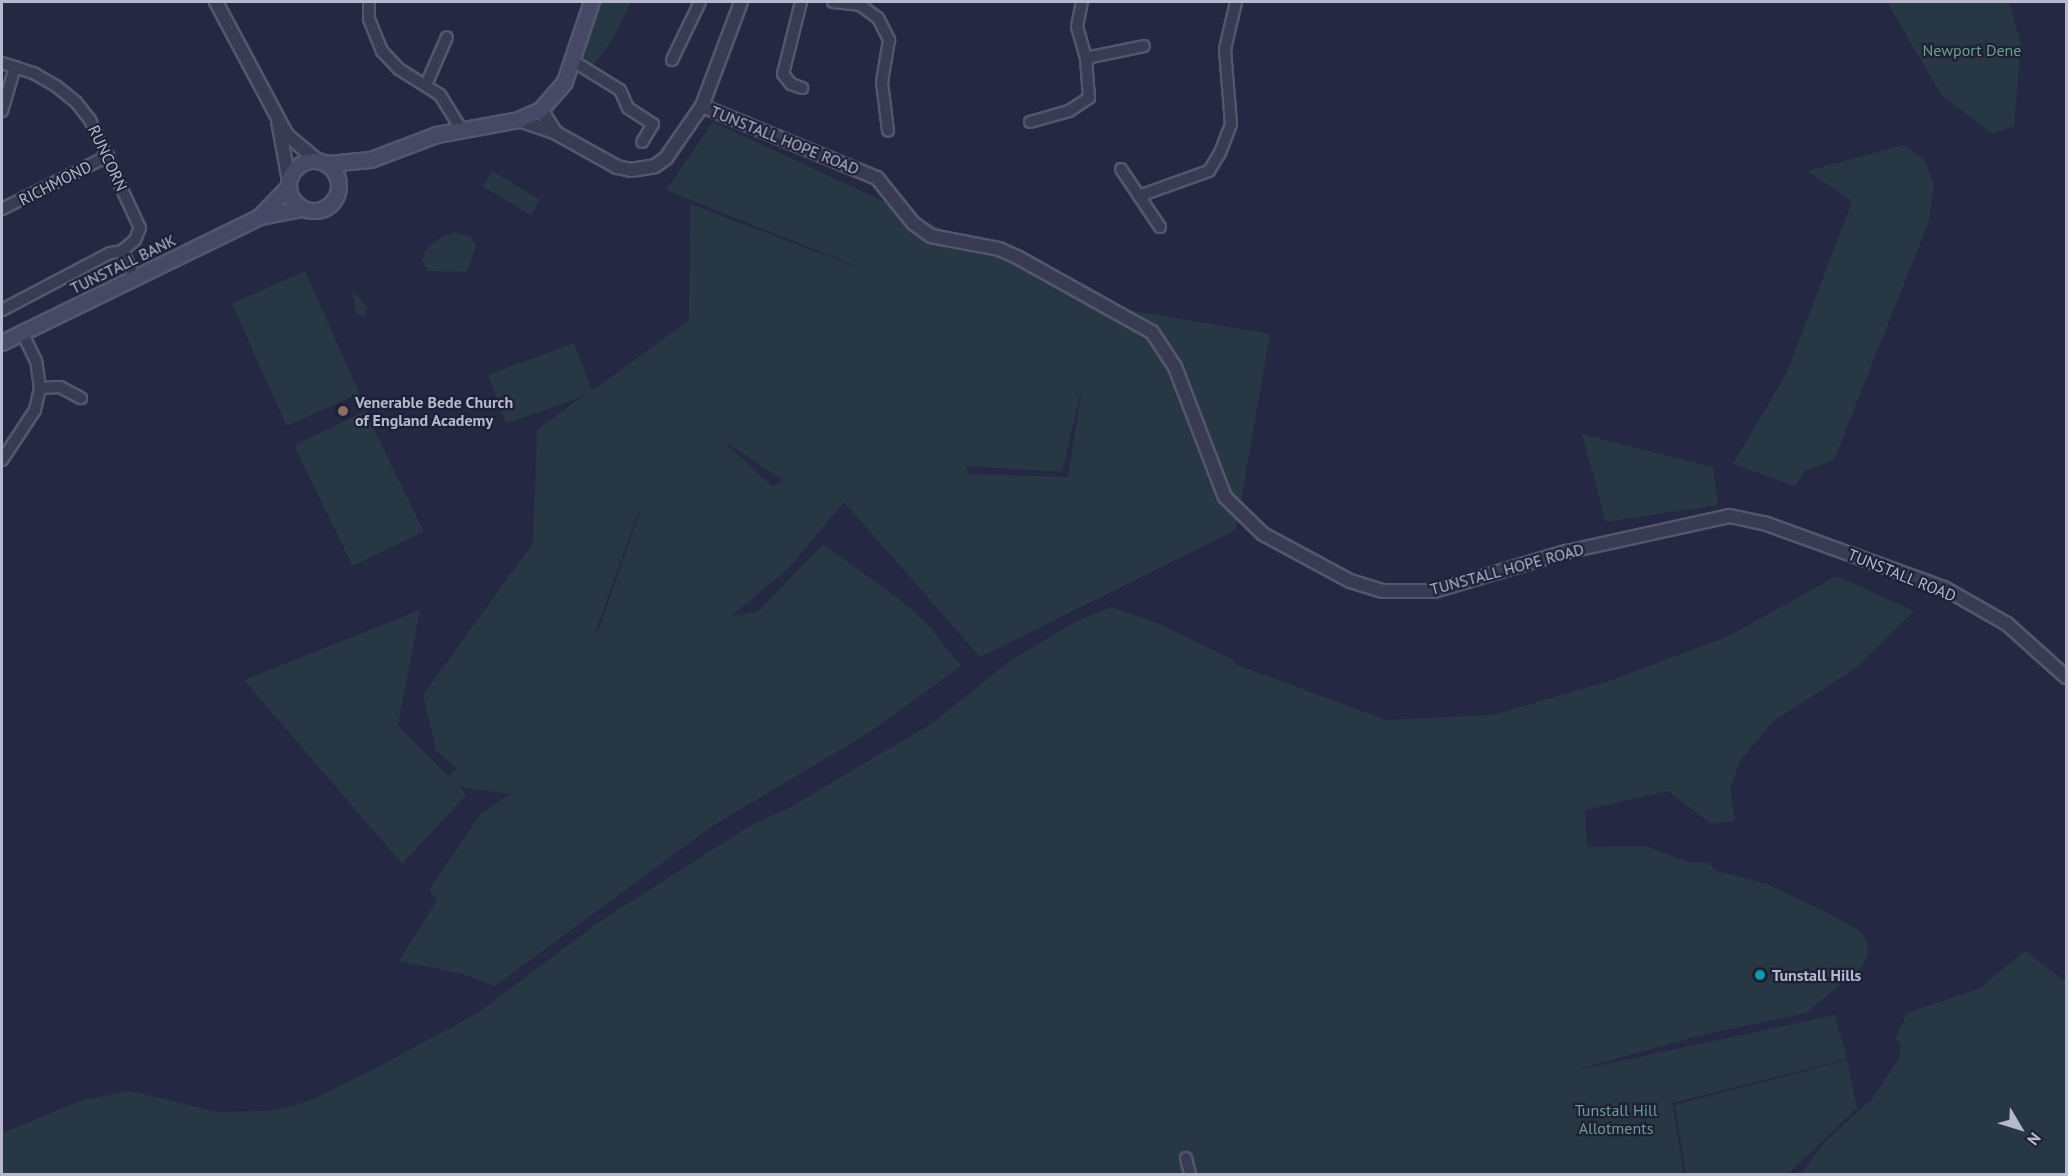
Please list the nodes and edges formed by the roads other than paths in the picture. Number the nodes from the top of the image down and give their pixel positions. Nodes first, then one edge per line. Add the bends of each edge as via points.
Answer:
1 (216, 2) edge
2 (369, 2) edge
3 (592, 2) edge
4 (700, 2) edge
5 (801, 2) edge
6 (833, 2) edge
7 (1082, 2) edge
8 (1236, 2) edge
9 (738, 3) edge
10 (447, 37) dead end
11 (1144, 46) dead end
12 (1086, 58) junction
13 (672, 60) dead end
14 (573, 62) junction
15 (2, 63) edge
16 (15, 67) junction
17 (426, 86) junction
18 (802, 88) dead end
19 (702, 106) junction
20 (541, 110) junction
21 (2, 111) edge
22 (278, 120) junction
23 (519, 120) junction
24 (1030, 122) dead end
25 (461, 128) junction
26 (888, 130) dead end
27 (556, 133) junction
28 (642, 142) dead end
29 (108, 156) junction
30 (371, 160) junction
31 (322, 162) junction
32 (1121, 170) dead end
33 (289, 184) junction
34 (340, 184) junction
35 (1139, 196) junction
36 (2, 209) edge
37 (302, 209) junction
38 (260, 217) junction
39 (1160, 227) dead end
40 (122, 251) junction
41 (134, 276) junction
42 (2, 310) edge
43 (22, 332) junction
44 (2, 343) edge
45 (40, 388) junction
46 (81, 398) dead end
47 (2, 460) edge
48 (1752, 520) joint
49 (2067, 677) edge
50 (1186, 1158) dead end
51 (1190, 1174) edge

1 - 22 street via 261,81
2 - 17 street via 369,19 382,51 399,69
3 - 14 main road
4 - 13 street
5 - 18 street via 783,74 791,84
6 - 26 street via 860,5 878,18 889,40 882,82
7 - 12 street via 1077,27
8 - 35 street via 1226,49 1230,124 1220,153 1209,171
9 - 19 street
10 - 17 street
11 - 12 street
12 - 24 street via 1089,98 1069,111
14 - 20 main road via 560,91
14 - 28 street via 620,90 628,108 653,124
15 - 16 street, RUNCORN
16 - 21 street
16 - 29 street, RUNCORN via 35,74 76,102
17 - 25 street via 444,100
19 - 27 street via 666,158 645,169 617,167
19 - 48 street, TUNSTALL HOPE ROAD via 877,178 913,223 932,236 999,249 1152,332 1175,367 1225,497 1263,534 1350,581 1383,591 1434,591 1566,552 1730,516
20 - 23 main road
20 - 27 street
22 - 31 street via 296,146
22 - 33 street
23 - 25 main road
23 - 27 street
25 - 30 main road
29 - 36 street, RICHMOND
29 - 40 street, RUNCORN via 140,228 135,240
30 - 31 main road
30 - 34 main road
31 - 33 main road via 303,163
31 - 34 main road
32 - 35 street
33 - 37 main road
33 - 38 main road, TUNSTALL BANK
34 - 37 main road via 333,204 321,211
35 - 39 street
37 - 38 main road, TUNSTALL BANK
38 - 41 main road, TUNSTALL BANK
40 - 41 street
40 - 42 street via 110,253
41 - 43 main road, TUNSTALL BANK
43 - 44 main road, TUNSTALL BANK
43 - 45 street via 36,361
45 - 46 street via 60,387
45 - 47 street via 35,410
48 - 49 street, TUNSTALL ROAD via 1944,588 2007,624
50 - 51 street

